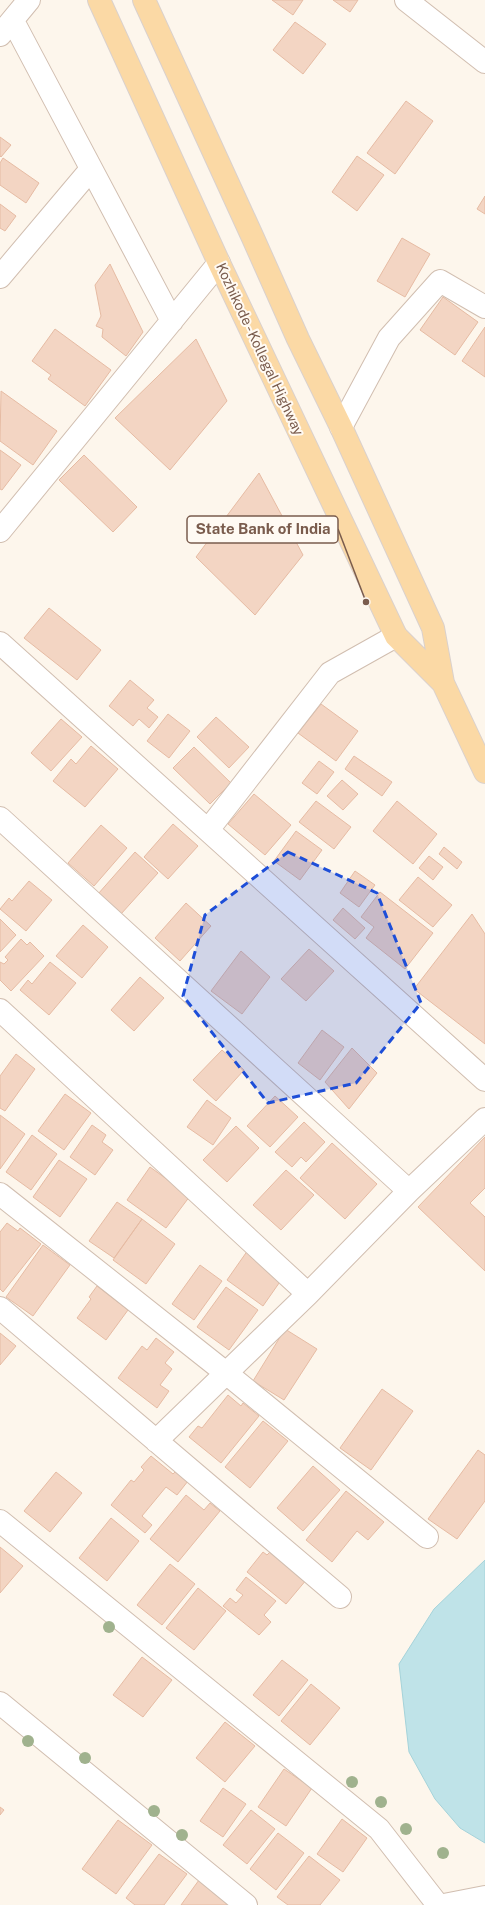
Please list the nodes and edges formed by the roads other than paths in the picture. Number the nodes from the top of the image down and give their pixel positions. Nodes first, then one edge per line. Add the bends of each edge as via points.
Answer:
1 (29, 0) edge
2 (99, 0) edge
3 (144, 0) edge
4 (406, 0) edge
5 (6, 28) edge
6 (485, 62) edge
7 (91, 169) junction
8 (219, 263) junction
9 (0, 277) edge
10 (485, 307) edge
11 (172, 321) junction
12 (341, 427) junction
13 (0, 530) edge
14 (396, 636) junction
15 (0, 643) edge
16 (443, 684) junction
17 (485, 772) edge
18 (0, 818) edge
19 (208, 830) junction
20 (0, 1010) edge
21 (485, 1080) edge
22 (485, 1119) edge
23 (409, 1191) junction
24 (0, 1194) edge
25 (308, 1294) junction
26 (0, 1308) edge
27 (226, 1373) junction
28 (156, 1441) junction
29 (0, 1521) edge
30 (426, 1537) dead end
31 (340, 1597) dead end
32 (0, 1703) edge
33 (485, 1898) edge
34 (246, 1905) edge
35 (438, 1905) edge
36 (444, 1905) edge

1 - 5 street
2 - 8 main road, Kozhikode - Kollegal Highway
3 - 12 main road, Kozhikode - Kollegal Highway via 298,339
4 - 6 street
5 - 7 street
7 - 9 street
7 - 11 street
8 - 11 street
8 - 14 main road, Kozhikode - Kollegal Highway
10 - 12 street via 440,281 389,338
11 - 13 street
12 - 16 main road, Kozhikode - Kollegal Highway via 433,628
14 - 16 main road, Kozhikode - Kollegal Highway
14 - 19 street via 330,673
15 - 19 street
16 - 17 main road, Kozhikode - Kollegal Highway
18 - 23 street
19 - 21 street
20 - 25 street
22 - 23 street
23 - 25 street
24 - 27 street
25 - 27 street
26 - 28 street
27 - 28 street
27 - 30 street
28 - 31 street
29 - 35 street via 379,1829
32 - 34 street
33 - 36 street

